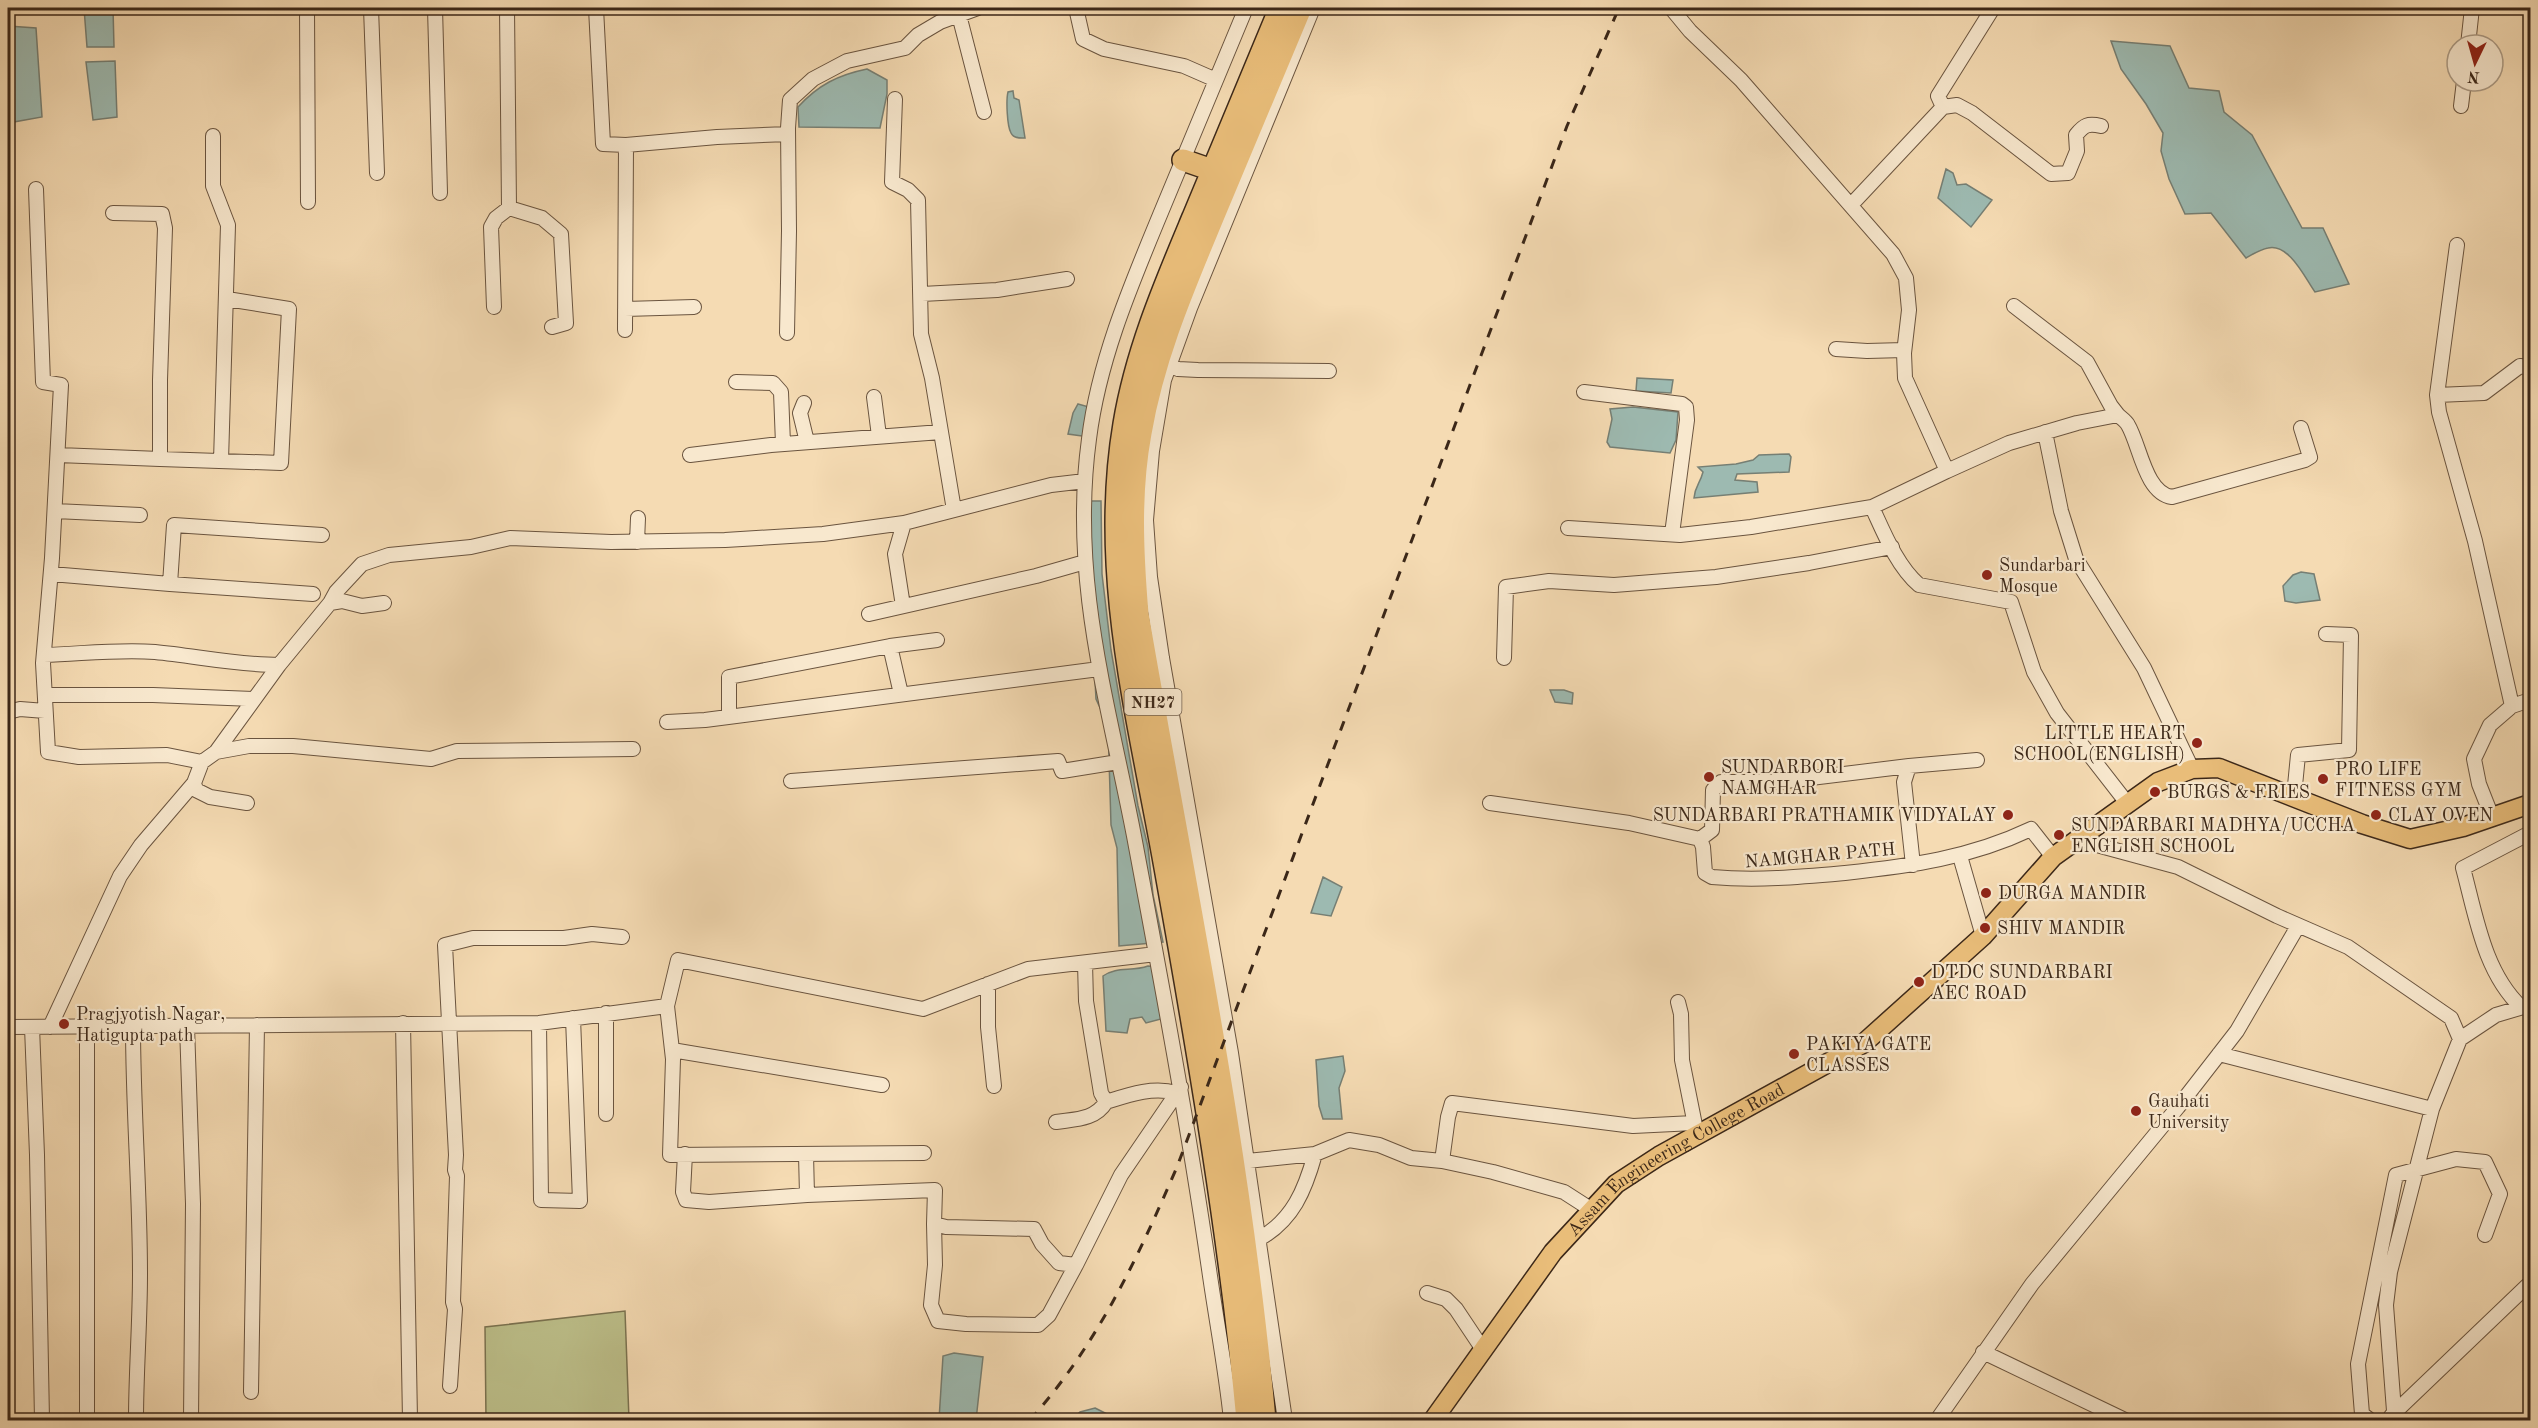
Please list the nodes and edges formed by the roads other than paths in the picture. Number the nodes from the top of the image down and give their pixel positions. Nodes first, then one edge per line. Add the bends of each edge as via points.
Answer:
1 (307, 8) edge
2 (371, 8) edge
3 (435, 8) edge
4 (507, 8) edge
5 (596, 8) edge
6 (978, 8) edge
7 (1076, 8) edge
8 (1246, 8) edge
9 (1280, 8) edge
10 (1301, 8) edge
11 (1313, 8) edge
12 (1671, 8) edge
13 (1994, 8) edge
14 (2472, 8) edge
15 (959, 15) junction
16 (2469, 33) edge
17 (1216, 80) junction
18 (2463, 93) edge
19 (895, 99) dead end
20 (2461, 106) dead end
21 (1943, 107) junction
22 (984, 112) dead end
23 (2101, 126) dead end
24 (788, 134) junction
25 (213, 136) dead end
26 (626, 145) junction
27 (1183, 159) junction
28 (1212, 170) junction
29 (377, 172) dead end
30 (36, 189) dead end
31 (441, 193) dead end
32 (308, 201) dead end
33 (1851, 205) junction
34 (509, 208) junction
35 (113, 213) dead end
36 (2457, 245) dead end
37 (1067, 279) dead end
38 (922, 294) junction
39 (227, 299) junction
40 (2014, 306) dead end
41 (494, 307) dead end
42 (694, 307) dead end
43 (625, 309) junction
44 (552, 327) dead end
45 (625, 330) dead end
46 (786, 333) dead end
47 (1836, 349) dead end
48 (1904, 350) junction
49 (1169, 365) junction
50 (2530, 367) edge
51 (1329, 370) dead end
52 (736, 382) dead end
53 (1584, 392) dead end
54 (2437, 395) junction
55 (874, 397) dead end
56 (804, 403) dead end
57 (2118, 415) junction
58 (2301, 428) dead end
59 (941, 432) junction
60 (2045, 432) junction
61 (879, 436) junction
62 (807, 442) junction
63 (783, 444) junction
64 (58, 454) junction
65 (690, 455) dead end
66 (160, 459) junction
67 (220, 461) junction
68 (1947, 471) junction
69 (1084, 481) junction
70 (1872, 507) junction
71 (954, 510) junction
72 (55, 511) junction
73 (140, 515) dead end
74 (638, 518) dead end
75 (904, 523) junction
76 (1568, 528) dead end
77 (1672, 534) junction
78 (322, 535) dead end
79 (637, 542) junction
80 (1893, 547) junction
81 (1085, 562) junction
82 (51, 574) junction
83 (170, 584) junction
84 (313, 594) dead end
85 (330, 603) junction
86 (384, 603) dead end
87 (903, 606) junction
88 (869, 614) dead end
89 (2326, 634) dead end
90 (937, 640) dead end
91 (890, 646) junction
92 (44, 655) junction
93 (1504, 658) dead end
94 (279, 665) junction
95 (1099, 669) junction
96 (901, 694) junction
97 (45, 695) junction
98 (253, 699) junction
99 (2530, 700) edge
100 (2512, 706) junction
101 (45, 711) junction
102 (8, 712) edge
103 (729, 717) junction
104 (667, 722) dead end
105 (633, 749) dead end
106 (216, 752) junction
107 (1977, 760) dead end
108 (202, 762) junction
109 (1118, 762) junction
110 (1909, 766) junction
111 (2192, 769) junction
112 (791, 781) dead end
113 (194, 783) junction
114 (2294, 796) junction
115 (247, 803) dead end
116 (1490, 803) dead end
117 (2127, 803) junction
118 (2530, 804) edge
119 (2492, 817) junction
120 (2530, 833) edge
121 (2081, 836) junction
122 (1700, 839) junction
123 (1960, 856) junction
124 (2053, 857) junction
125 (1913, 865) junction
126 (2298, 926) junction
127 (1983, 936) junction
128 (622, 938) dead end
129 (1156, 954) junction
130 (1085, 963) junction
131 (988, 984) junction
132 (1678, 1002) dead end
133 (667, 1006) junction
134 (2526, 1006) edge
135 (606, 1013) junction
136 (447, 1022) junction
137 (403, 1023) junction
138 (573, 1023) junction
139 (257, 1025) junction
140 (133, 1026) junction
141 (187, 1026) junction
142 (8, 1027) edge
143 (32, 1027) junction
144 (50, 1027) junction
145 (87, 1027) junction
146 (539, 1028) junction
147 (2460, 1039) junction
148 (672, 1050) junction
149 (2219, 1054) junction
150 (882, 1085) dead end
151 (994, 1086) dead end
152 (1178, 1090) junction
153 (1106, 1102) junction
154 (2432, 1109) junction
155 (606, 1114) dead end
156 (1056, 1122) dead end
157 (1695, 1129) junction
158 (924, 1153) dead end
159 (685, 1154) junction
160 (806, 1154) junction
161 (1315, 1154) junction
162 (1247, 1161) junction
163 (1442, 1161) junction
164 (2417, 1169) junction
165 (807, 1195) junction
166 (1592, 1209) junction
167 (934, 1224) junction
168 (2485, 1234) dead end
169 (1259, 1239) junction
170 (1076, 1265) junction
171 (2530, 1283) edge
172 (1427, 1293) dead end
173 (1484, 1351) junction
174 (1983, 1352) junction
175 (450, 1386) dead end
176 (250, 1392) dead end
177 (2394, 1417) edge
178 (42, 1420) edge
179 (87, 1420) edge
180 (136, 1420) edge
181 (191, 1420) edge
182 (410, 1420) edge
183 (1232, 1420) edge
184 (1247, 1420) edge
185 (1265, 1420) edge
186 (1285, 1420) edge
187 (1433, 1420) edge
188 (1937, 1420) edge
189 (2126, 1420) edge
190 (2370, 1420) edge

1 - 32 street
2 - 29 street
3 - 31 street
4 - 34 street
5 - 26 street via 603,144
6 - 15 street
7 - 17 street via 1083,39 1104,49 1184,66
8 - 17 street
9 - 28 highway, NH27
10 - 185 highway, NH27 via 1158,359 1141,433 1133,510 1138,614 1245,1239
11 - 49 street
12 - 33 street
13 - 21 street via 1938,96
14 - 16 street
15 - 22 street
15 - 24 street via 918,35 905,48 847,61 813,79 790,100
17 - 27 street
18 - 20 street
19 - 38 street via 892,182 918,200
21 - 23 street via 1957,105 1972,113 2051,174 2068,173 2077,151 2076,135 2084,126
21 - 33 street
24 - 26 street
24 - 46 street
25 - 39 street via 213,186 228,225
26 - 43 street
27 - 28 highway
27 - 69 street via 1109,346 1097,391
28 - 184 highway, NH27 via 1160,297 1134,376 1120,458 1115,544 1127,665 1196,1050 1233,1291
30 - 64 street via 43,382 61,385
33 - 48 street via 1893,254 1906,278
34 - 41 street via 491,227
34 - 44 street via 542,219 561,234 566,323
35 - 66 street via 162,214 165,228
36 - 54 street
37 - 38 street via 997,290
38 - 59 street via 921,334
39 - 67 street
39 - 67 street via 289,309 287,377 281,464
40 - 57 street via 2087,362
42 - 43 street
43 - 45 street
47 - 48 street
48 - 68 street via 1905,378
49 - 51 street via 1198,370
49 - 162 street via 1152,452 1146,520 1149,577
50 - 54 street via 2520,366 2484,393
52 - 63 street via 773,383 781,392
53 - 77 street via 1686,407
54 - 100 street
55 - 61 street
56 - 62 street via 801,426
57 - 58 street via 2128,424 2142,462 2159,491 2172,497 2305,460 2310,457
57 - 60 street
59 - 61 street
59 - 71 street
60 - 68 street via 2008,443
60 - 111 street via 2061,511 2076,559 2144,668
61 - 62 street
62 - 63 street
63 - 65 street
64 - 66 street
64 - 72 street
66 - 67 street
68 - 70 street
69 - 71 street via 1051,485
69 - 81 street
70 - 77 street via 1751,527
70 - 80 street
71 - 75 street
72 - 73 street
72 - 82 street
74 - 79 street
75 - 79 street via 823,534
75 - 87 street via 895,554
76 - 77 street
78 - 83 street via 174,525
79 - 85 street via 510,538 471,547 389,555 362,564
80 - 93 street via 1716,577 1614,585 1550,581 1506,587
80 - 117 street via 1909,576 1919,585 2011,602 2034,672 2057,713
81 - 87 street
81 - 95 street
82 - 83 street
82 - 92 street
83 - 84 street
85 - 86 street
85 - 94 street
87 - 88 street
89 - 114 street via 2351,635 2349,750 2298,755
90 - 91 street
91 - 96 street
91 - 103 street via 729,677
92 - 94 street via 104,650 154,652
92 - 97 street
94 - 98 street
95 - 96 street
95 - 109 street
96 - 103 street
97 - 98 street
97 - 101 street
98 - 106 street
99 - 100 street
100 - 119 street via 2490,724 2474,759
101 - 102 street
101 - 108 street via 48,752 79,757 167,755
103 - 104 street
105 - 106 street via 457,751 431,759 293,746 249,746
106 - 108 street
107 - 110 street
108 - 113 street
109 - 112 street via 1062,771 1058,761
109 - 129 street
110 - 122 street via 1778,782 1722,782 1713,790 1712,830
110 - 125 street via 1904,782
111 - 114 main road, Assam Engineering College Road via 2219,768
111 - 117 main road, Assam Engineering College Road via 2158,782
113 - 115 street via 196,790 210,797
113 - 144 street via 120,876
114 - 119 main road, Assam Engineering College Road via 2410,839
116 - 122 street via 1629,823
117 - 121 main road, Assam Engineering College Road
118 - 119 main road, Assam Engineering College Road
120 - 134 street via 2463,868 2483,943 2506,993
121 - 124 main road, Assam Engineering College Road
121 - 126 street via 2093,844 2178,867
122 - 125 street, NAMGHAR PATH via 1705,873 1712,877 1775,880
123 - 124 street, NAMGHAR PATH via 2031,829
123 - 125 street, NAMGHAR PATH
123 - 127 street
124 - 127 main road, Assam Engineering College Road
126 - 147 street via 2348,947 2451,1018
126 - 149 street
127 - 157 main road, Assam Engineering College Road via 1864,1043
128 - 136 street via 592,934 564,938 473,938 445,945
129 - 130 street
129 - 152 street
130 - 131 street via 1028,969
130 - 153 street via 1086,1001 1101,1093
131 - 133 street via 923,1009 678,960
131 - 151 street
132 - 157 street via 1682,1060
133 - 135 street
133 - 148 street
134 - 147 street via 2496,1015
135 - 138 street
135 - 155 street
136 - 137 street
136 - 146 street
136 - 175 street via 457,1176
137 - 139 street
137 - 182 street
138 - 146 street
138 - 146 street via 580,1201 541,1200
139 - 141 street
139 - 176 street
140 - 141 street
140 - 145 street
140 - 180 street via 140,1274
141 - 181 street via 193,1204
142 - 143 street
143 - 144 street
143 - 178 street
144 - 145 street
145 - 179 street
147 - 154 street
148 - 150 street
148 - 159 street via 670,1155
149 - 154 street
149 - 174 street via 2032,1284
152 - 153 street via 1143,1092
152 - 170 street via 1121,1175
152 - 183 street
153 - 156 street via 1100,1112 1089,1117
154 - 164 street
157 - 163 street via 1633,1126 1452,1103
157 - 166 main road, Assam Engineering College Road via 1616,1184
158 - 160 street
159 - 160 street
159 - 165 street via 686,1200
160 - 165 street
161 - 162 street
161 - 163 street via 1349,1140 1379,1145 1411,1158
161 - 169 street via 1309,1177 1285,1221
162 - 169 street
163 - 166 street via 1564,1192
164 - 168 street via 2456,1160 2485,1162 2500,1194
164 - 177 street via 2390,1272 2386,1305
164 - 190 street via 2396,1175 2358,1364 2362,1414
165 - 167 street via 935,1190
166 - 173 main road, Assam Engineering College Road via 1553,1252
167 - 170 street via 1034,1229 1059,1263
167 - 170 street via 931,1305 938,1321 1038,1325 1049,1315
169 - 186 street
171 - 177 street
172 - 173 street via 1446,1299 1456,1309
173 - 187 main road, Assam Engineering College Road
174 - 188 street
174 - 189 street

